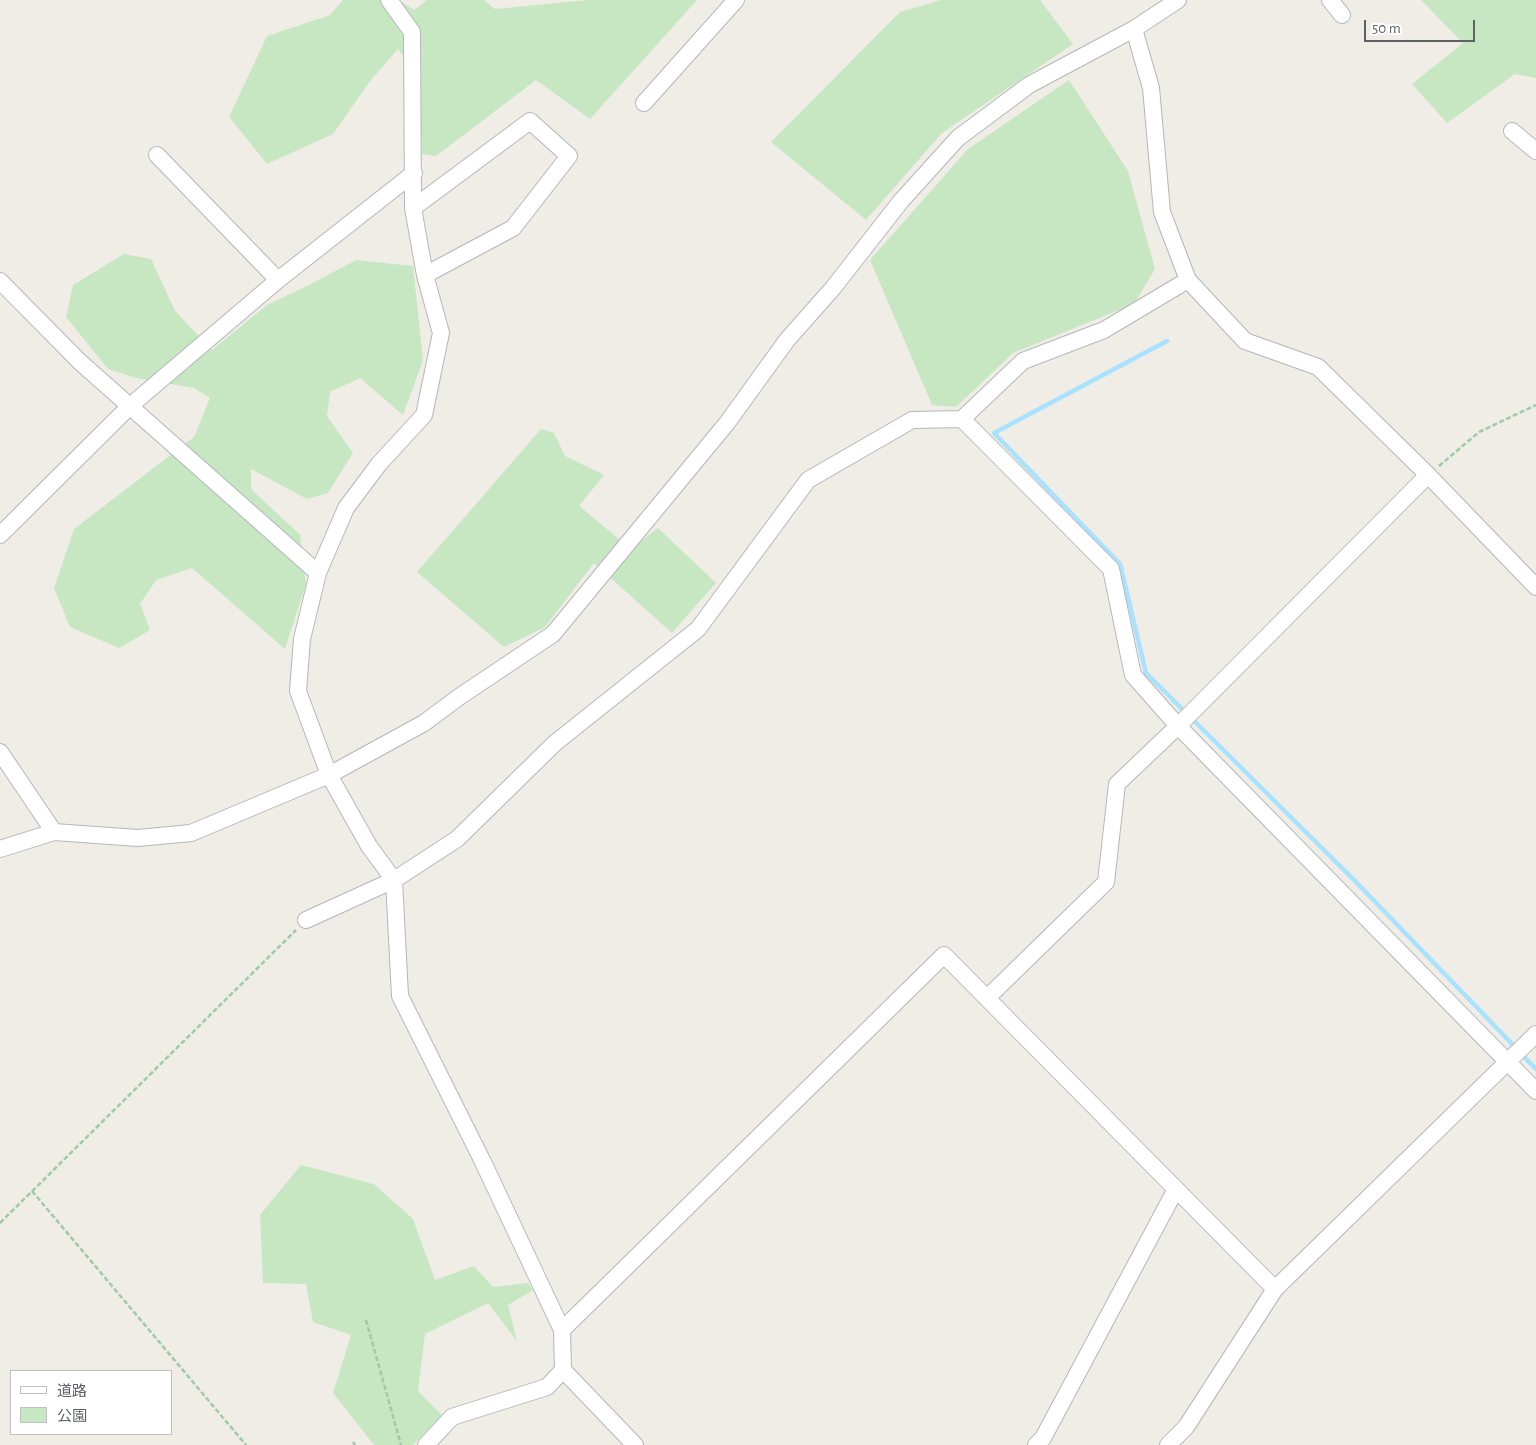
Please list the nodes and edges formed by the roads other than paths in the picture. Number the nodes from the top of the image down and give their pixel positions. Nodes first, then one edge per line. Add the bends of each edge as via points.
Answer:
1 (389, 0) edge
2 (736, 0) edge
3 (1330, 0) edge
4 (1167, 3) edge
5 (1342, 15) dead end
6 (1134, 29) junction
7 (644, 103) dead end
8 (1512, 131) dead end
9 (1536, 151) edge
10 (157, 155) dead end
11 (414, 173) junction
12 (414, 208) junction
13 (425, 275) junction
14 (278, 280) junction
15 (1188, 280) junction
16 (0, 281) edge
17 (130, 406) junction
18 (962, 419) junction
19 (1428, 475) junction
20 (0, 535) edge
21 (318, 573) junction
22 (1536, 587) edge
23 (1178, 726) junction
24 (0, 752) edge
25 (329, 775) junction
26 (54, 832) junction
27 (0, 849) edge
28 (394, 880) junction
29 (306, 920) road end
30 (987, 998) junction
31 (1536, 1034) edge
32 (1508, 1063) junction
33 (1536, 1091) edge
34 (1176, 1189) junction
35 (1275, 1289) junction
36 (562, 1330) junction
37 (562, 1370) junction
38 (426, 1445) edge
39 (635, 1445) edge
40 (1036, 1445) edge
41 (1168, 1445) edge

1 - 11 street via 412,32
2 - 7 street
3 - 5 street
4 - 6 street
6 - 15 street via 1150,88 1162,212
6 - 25 street via 1029,85 958,138 901,201 833,288 787,340 727,422 554,634 424,723
8 - 9 street
10 - 14 street
11 - 12 street
11 - 14 street
12 - 13 street
12 - 13 street via 530,121 569,156 513,228
13 - 21 street via 441,333 424,415 379,464 346,508
14 - 17 street
15 - 18 street via 1104,330 1023,360
15 - 19 street via 1245,341 1318,367
16 - 17 street via 80,362
17 - 20 street
17 - 21 street
18 - 23 street via 1111,569 1133,676
18 - 28 street via 912,420 808,480 698,629 556,743 457,839
19 - 22 street
19 - 23 street
21 - 25 street via 302,639 298,691
23 - 30 street via 1117,784 1106,882
23 - 32 street
24 - 26 street
25 - 26 street via 192,834 138,838
25 - 28 street via 369,846
26 - 27 street
28 - 29 street
28 - 36 street via 400,996
30 - 34 street
30 - 36 street via 944,955
31 - 32 street
32 - 33 street
32 - 35 street
34 - 35 street
34 - 40 street via 1043,1438
35 - 41 street via 1186,1427
36 - 37 street
37 - 38 street via 546,1387 452,1417
37 - 39 street

